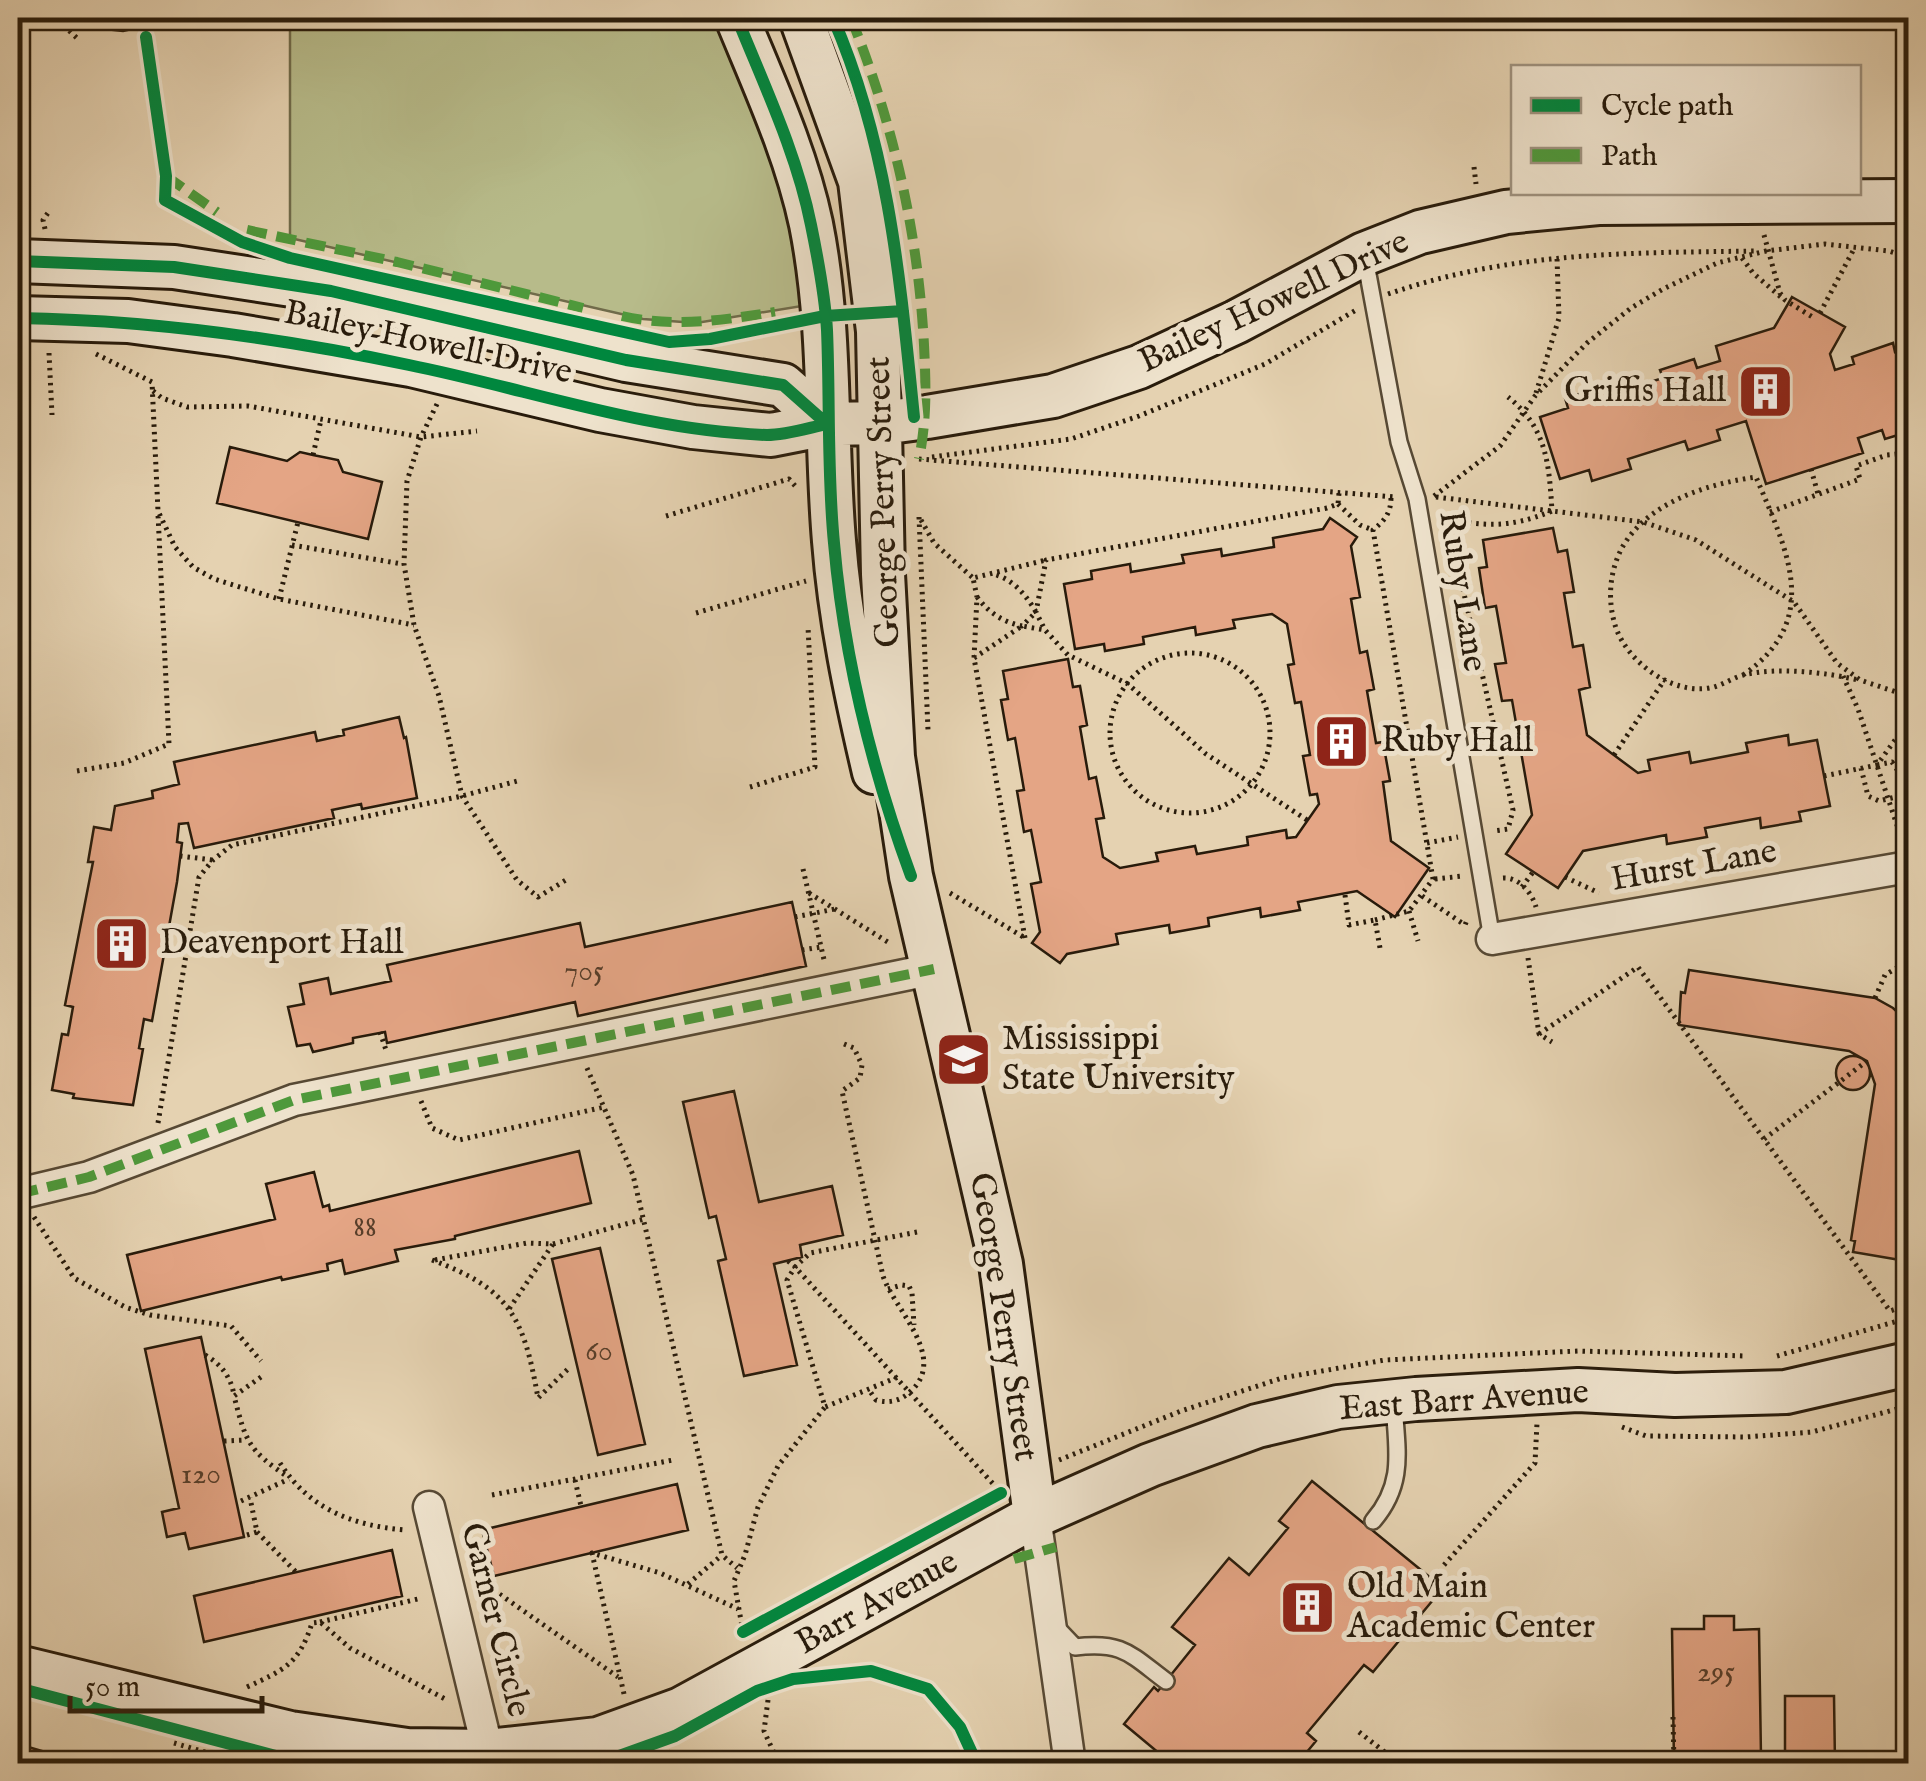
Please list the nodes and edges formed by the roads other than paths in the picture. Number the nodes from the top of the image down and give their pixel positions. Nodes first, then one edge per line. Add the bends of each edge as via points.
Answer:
1 (736, 18) edge
2 (802, 18) edge
3 (1908, 201) edge
4 (1364, 254) junction
5 (18, 261) edge
6 (18, 318) edge
7 (882, 423) junction
8 (827, 424) junction
9 (1908, 867) edge
10 (928, 883) junction
11 (1492, 939) joint
12 (916, 959) junction
13 (18, 1194) edge
14 (1908, 1364) edge
15 (1394, 1401) junction
16 (1018, 1505) junction
17 (429, 1507) dead end
18 (1372, 1521) dead end
19 (1048, 1619) junction
20 (18, 1667) edge
21 (1166, 1681) dead end
22 (488, 1751) junction
23 (1070, 1764) edge

1 - 8 street, George Perry Street via 810,222 827,327
2 - 7 street, George Perry Street via 860,181
3 - 4 street, Bailey Howell Drive via 1579,204 1482,217
4 - 7 street, Bailey Howell Drive via 1140,367 1052,396
4 - 11 lane, Ruby Lane via 1399,442 1424,498
5 - 8 street, Bailey Howell Drive via 174,267 331,291 626,360 783,385
6 - 8 street, Bailey Howell Drive via 128,321 411,365 693,427 771,435
7 - 8 street, Bailey Howell Drive
7 - 10 street, George Perry Street via 894,757
8 - 10 street, George Perry Street via 847,658 874,772
9 - 11 street, Hurst Lane
10 - 12 street, George Perry Street
12 - 13 street via 831,990 294,1100 89,1177
12 - 16 street, George Perry Street via 1000,1264
14 - 15 street, East Barr Avenue via 1786,1392 1578,1390
15 - 16 street, East Barr Avenue via 1257,1426
15 - 18 lane via 1398,1474 1388,1504
16 - 19 street, George Perry Street
16 - 22 street, Barr Avenue via 681,1708 598,1739
17 - 22 street, Garner Circle
19 - 21 lane via 1075,1647 1115,1647
19 - 23 street, George Perry Street
20 - 22 street, Barr Avenue via 290,1733 408,1750

